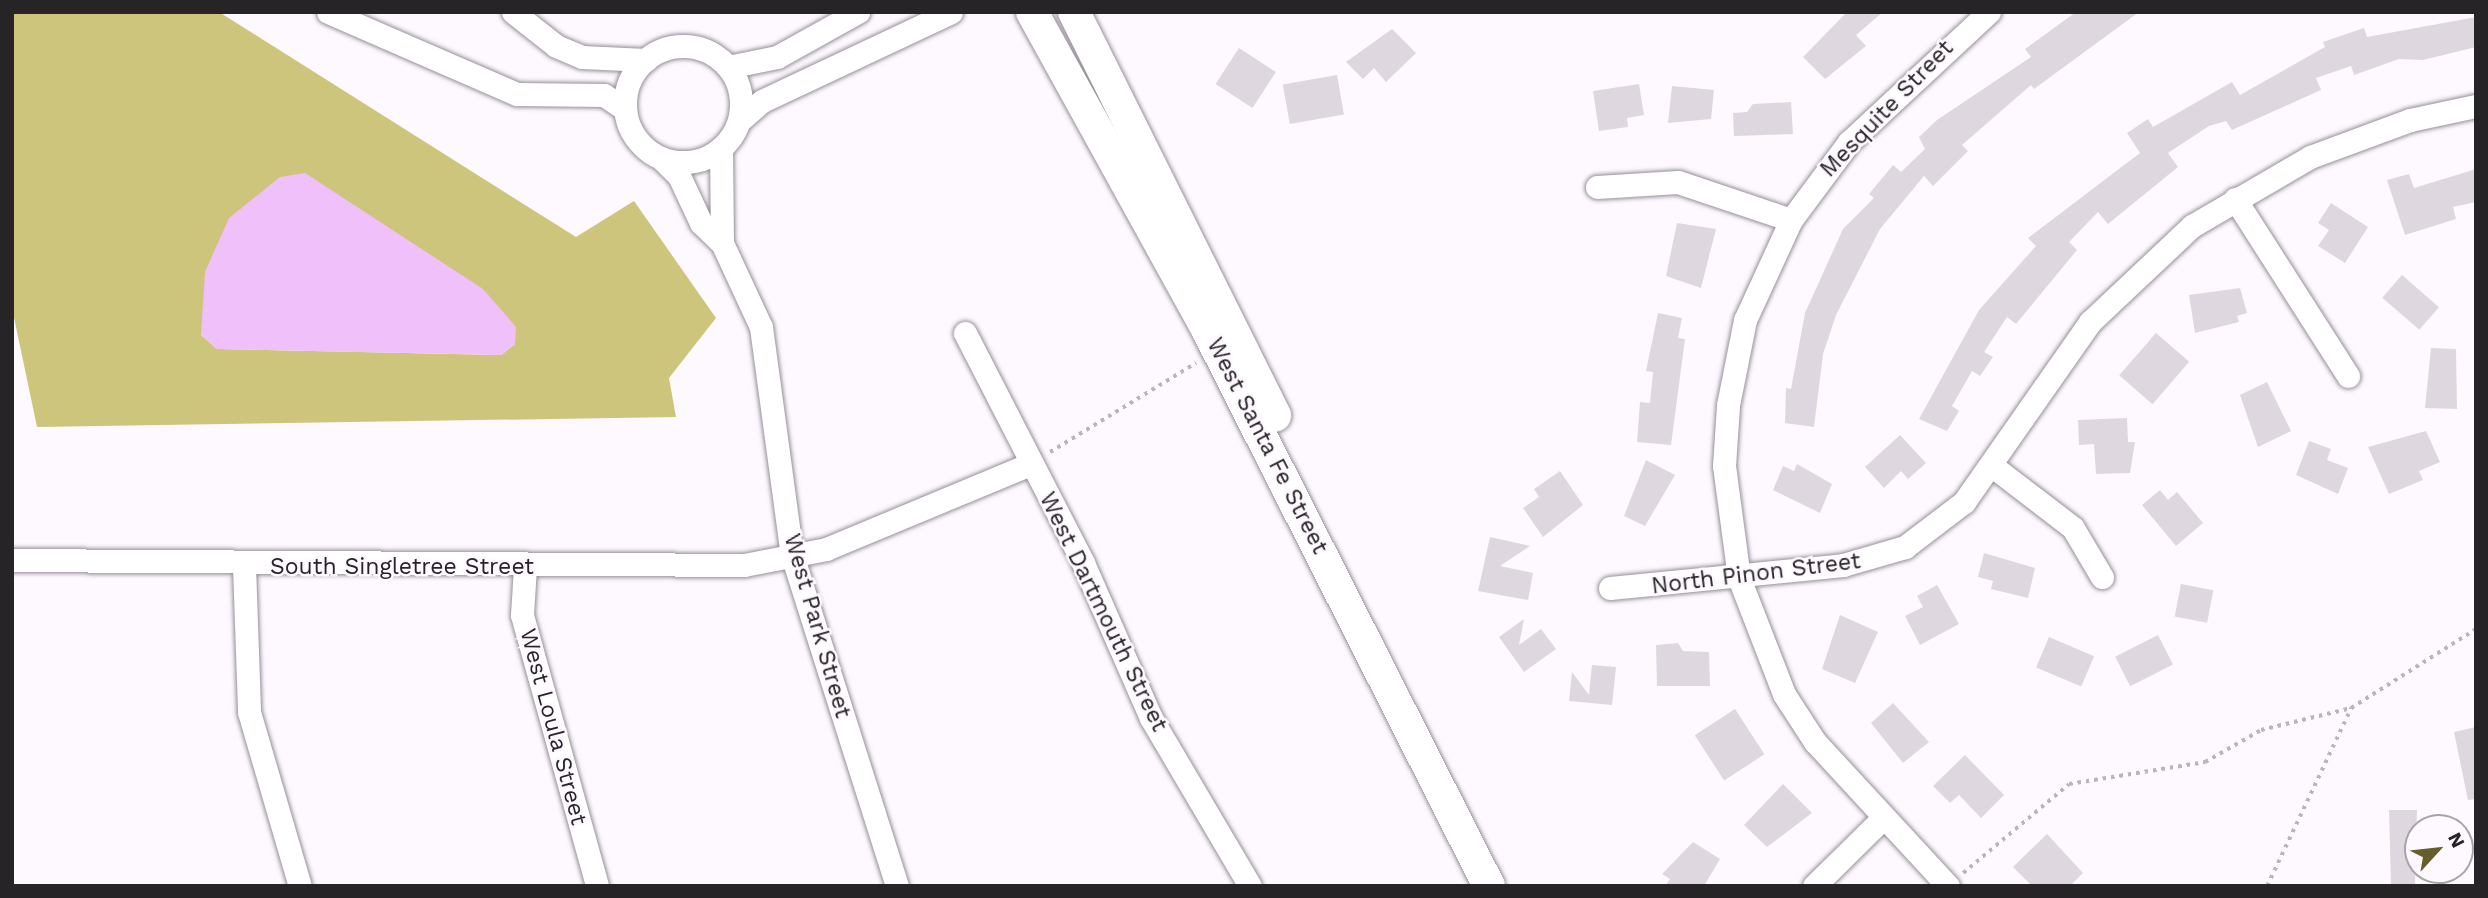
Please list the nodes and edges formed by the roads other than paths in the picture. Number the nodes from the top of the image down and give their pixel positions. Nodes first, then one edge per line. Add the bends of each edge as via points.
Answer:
1 (328, 12) edge
2 (513, 12) edge
3 (858, 12) edge
4 (951, 12) edge
5 (1032, 12) edge
6 (1074, 12) edge
7 (1989, 12) edge
8 (646, 60) junction
9 (728, 67) junction
10 (2476, 106) edge
11 (625, 109) junction
12 (739, 121) junction
13 (722, 148) junction
14 (661, 158) junction
15 (1597, 187) dead end
16 (2235, 199) junction
17 (1791, 220) junction
18 (722, 243) junction
19 (965, 333) dead end
20 (2348, 376) dead end
21 (1030, 464) junction
22 (1992, 464) junction
23 (792, 555) junction
24 (12, 561) edge
25 (244, 566) junction
26 (525, 568) junction
27 (2102, 577) dead end
28 (1739, 578) junction
29 (1610, 588) dead end
30 (1883, 818) junction
31 (300, 886) edge
32 (597, 886) edge
33 (897, 886) edge
34 (1250, 886) edge
35 (1489, 886) edge
36 (1511, 886) edge
37 (1814, 886) edge
38 (1948, 886) edge

1 - 11 street via 517,94 604,95
2 - 8 street via 556,46 582,57
3 - 9 street via 777,57
4 - 12 street via 762,102
5 - 35 street, West Santa Fe Street via 1218,350
6 - 36 street, West Santa Fe Street
7 - 17 street, Mesquite Street via 1858,132
8 - 9 street via 679,46 698,48
8 - 11 street via 626,91
9 - 12 street via 742,101
10 - 16 street, North Pinon Street via 2357,137
11 - 14 street via 641,145
12 - 13 street
13 - 14 street via 697,161
13 - 18 street, West Park Street
14 - 18 street, West Park Street via 678,176 701,223
15 - 17 street via 1678,182
16 - 20 street
16 - 22 street, North Pinon Street via 2192,226 2108,302 2048,376
17 - 28 street, Mesquite Street via 1745,320 1728,405 1726,502
18 - 23 street, West Park Street via 761,327
19 - 21 street, West Dartmouth Street
21 - 23 street, South Singletree Street via 826,549
21 - 34 street, West Dartmouth Street via 1083,563 1151,718
22 - 27 street via 2073,528
22 - 28 street, North Pinon Street via 1964,502 1905,547 1843,565
23 - 26 street, South Singletree Street via 695,568
23 - 33 street, West Park Street
24 - 25 street, South Singletree Street
25 - 26 street, South Singletree Street
25 - 31 street via 249,712
26 - 32 street, West Loula Street via 522,615
28 - 29 street, North Pinon Street
28 - 30 street, Mesquite Street via 1784,694 1815,743
30 - 37 street
30 - 38 street, Mesquite Street

